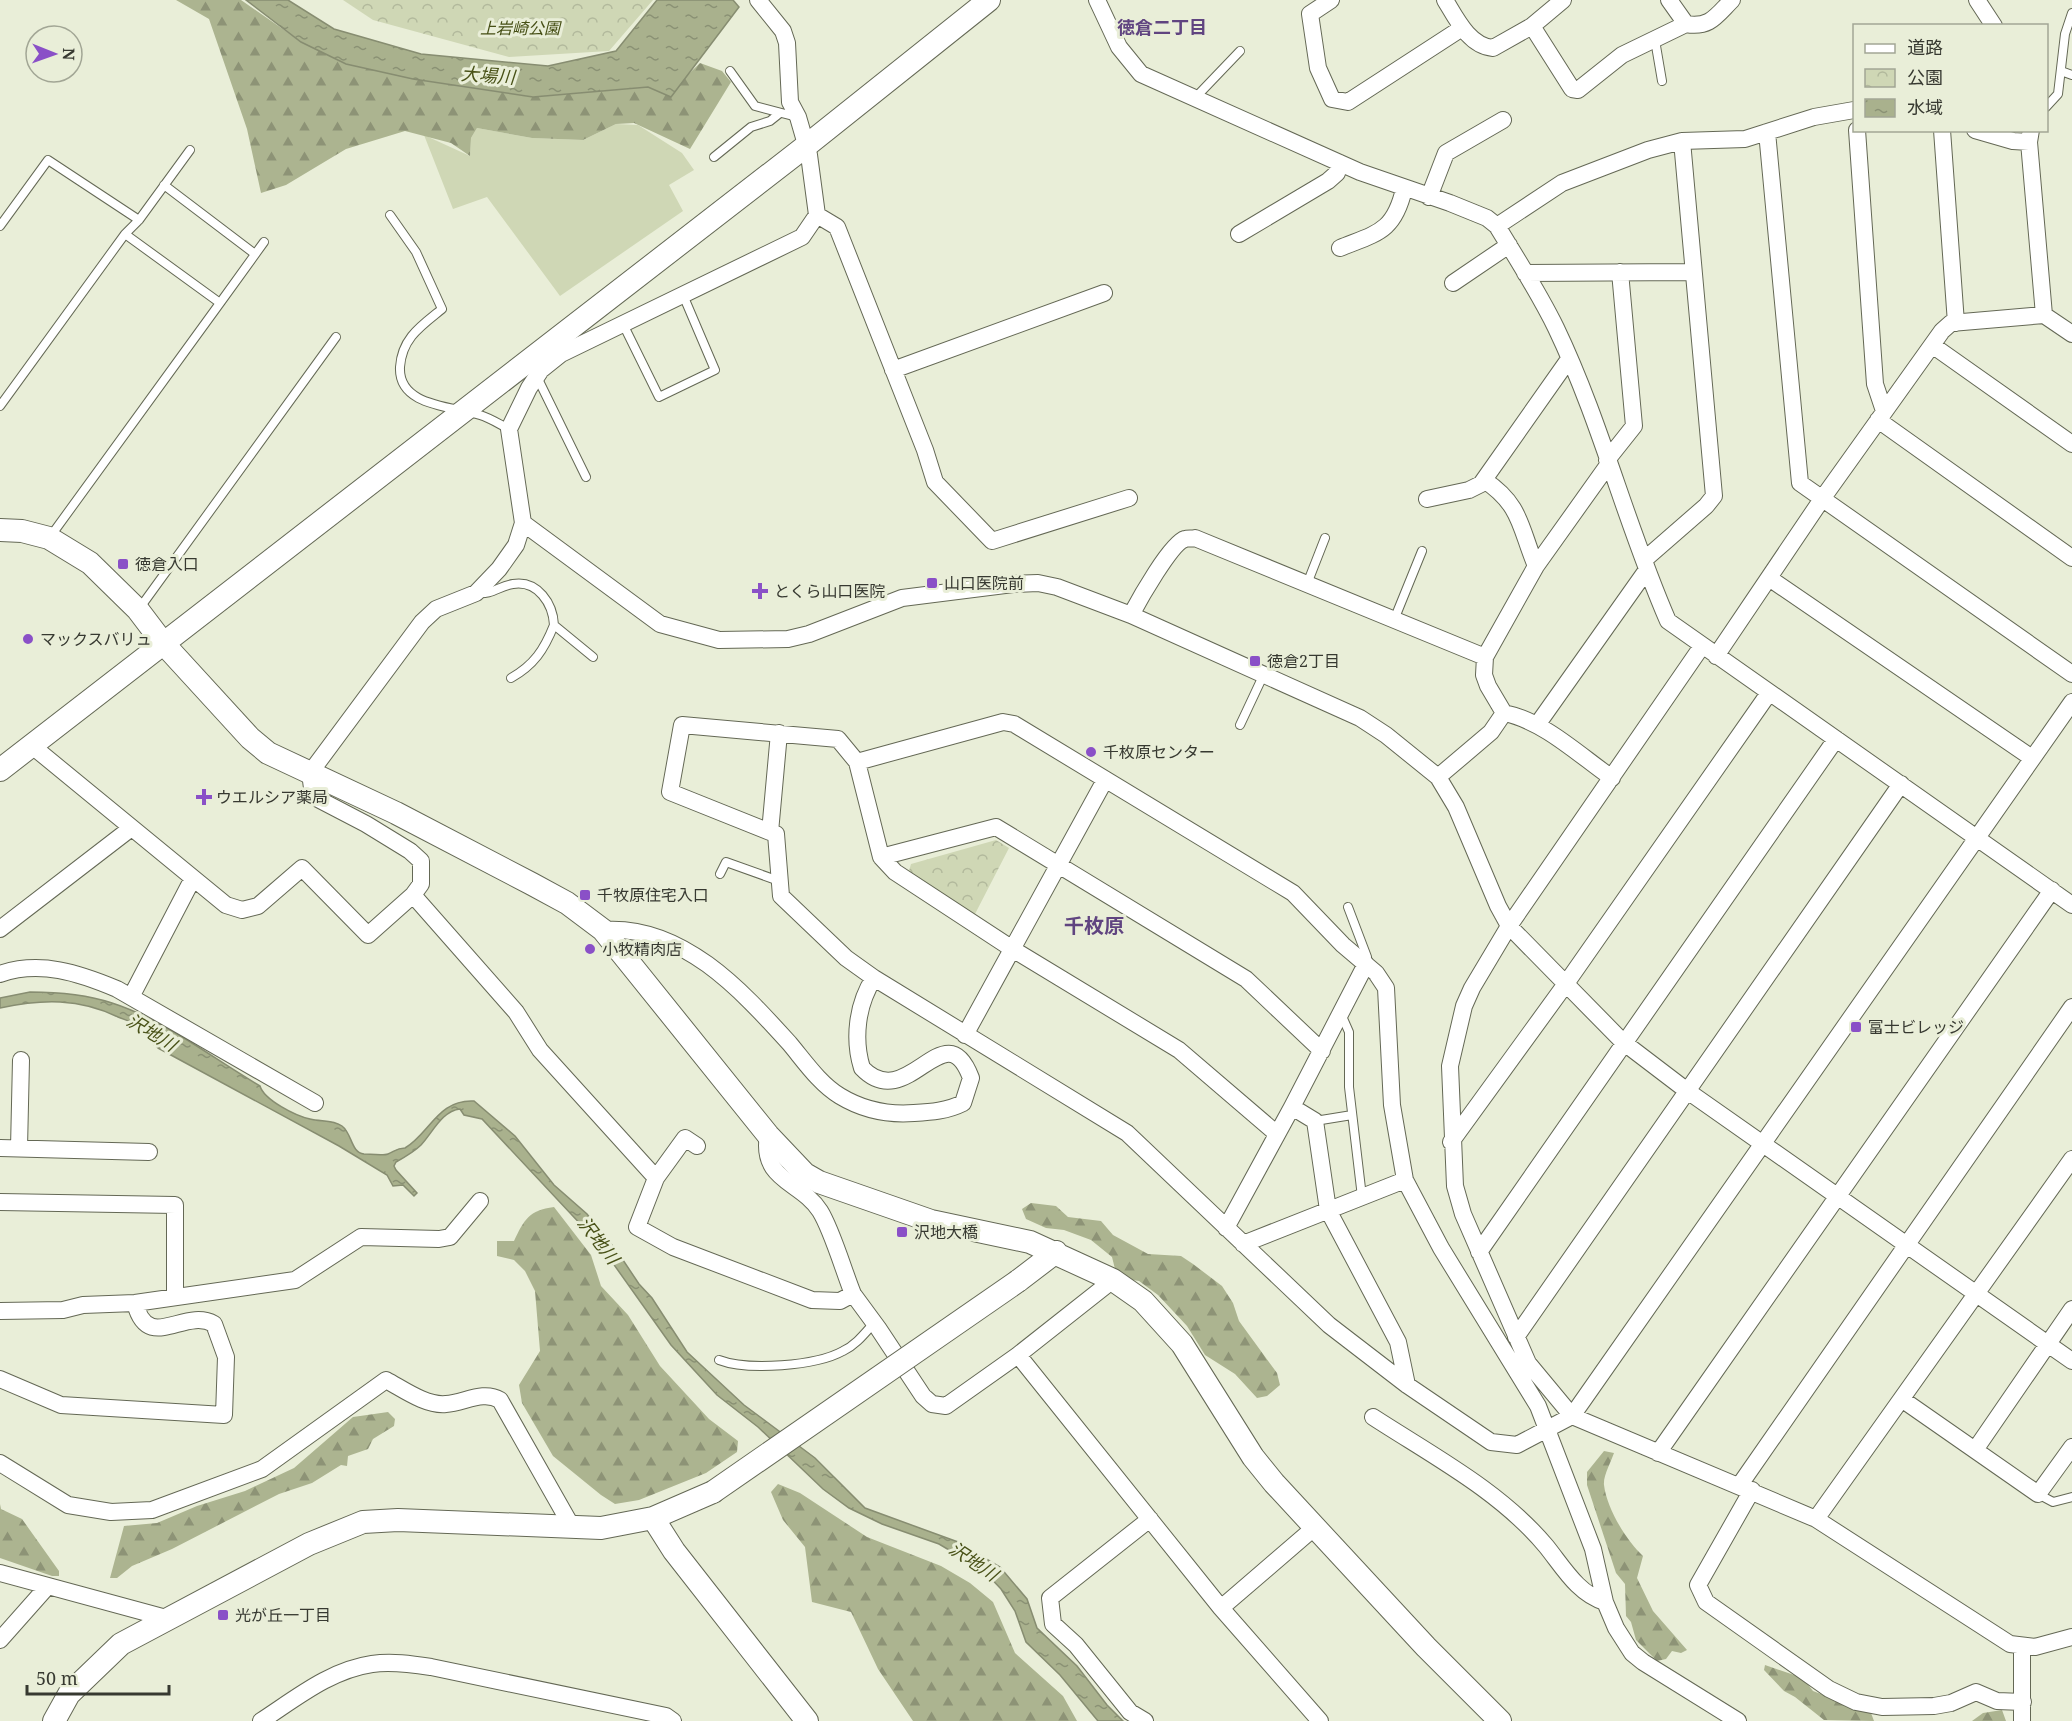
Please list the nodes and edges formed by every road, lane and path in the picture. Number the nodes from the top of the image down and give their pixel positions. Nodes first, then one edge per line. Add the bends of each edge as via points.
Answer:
1 (758, 0) edge
2 (988, 0) edge
3 (1097, 0) edge
4 (1331, 0) edge
5 (1445, 0) edge
6 (1563, 0) edge
7 (1670, 0) edge
8 (1732, 0) edge
9 (1977, 0) edge
10 (2072, 13) edge
11 (1686, 24) junction
12 (1993, 24) edge
13 (1532, 26) junction
14 (1462, 28) junction
15 (1655, 40) junction
16 (1240, 51) dead end
17 (730, 71) dead end
18 (2061, 71) junction
19 (2072, 75) edge
20 (1662, 81) dead end
21 (1195, 98) junction
22 (2048, 105) edge
23 (1853, 110) edge
24 (780, 113) junction
25 (798, 117) junction
26 (1503, 120) dead end
27 (1767, 132) junction
28 (1857, 132) edge
29 (1942, 132) edge
30 (1982, 132) edge
31 (2030, 136) edge
32 (1682, 141) junction
33 (806, 146) junction
34 (190, 150) dead end
35 (714, 157) dead end
36 (1340, 163) junction
37 (164, 185) junction
38 (1404, 189) junction
39 (1429, 197) junction
40 (390, 215) dead end
41 (817, 215) junction
42 (139, 220) junction
43 (0, 226) edge
44 (1497, 226) junction
45 (125, 234) junction
46 (1239, 234) dead end
47 (264, 242) dead end
48 (1509, 245) junction
49 (1340, 248) dead end
50 (255, 254) junction
51 (1620, 272) junction
52 (1691, 272) junction
53 (1525, 273) junction
54 (1453, 283) dead end
55 (1104, 293) dead end
56 (683, 295) junction
57 (220, 303) junction
58 (2044, 315) junction
59 (1956, 323) junction
60 (622, 324) junction
61 (2072, 334) edge
62 (336, 336) dead end
63 (1932, 345) junction
64 (1569, 359) junction
65 (893, 370) junction
66 (537, 376) junction
67 (0, 406) edge
68 (463, 411) junction
69 (1881, 416) junction
70 (509, 429) junction
71 (2072, 444) edge
72 (1608, 463) junction
73 (586, 477) dead end
74 (1484, 480) junction
75 (1129, 498) dead end
76 (1427, 499) dead end
77 (1822, 499) junction
78 (523, 524) junction
79 (0, 530) edge
80 (49, 538) junction
81 (1325, 538) dead end
82 (1422, 551) dead end
83 (2072, 558) edge
84 (1536, 566) junction
85 (1645, 566) junction
86 (1769, 578) junction
87 (1307, 584) junction
88 (476, 593) junction
89 (138, 610) junction
90 (1131, 615) junction
91 (1394, 620) junction
92 (554, 626) junction
93 (163, 643) junction
94 (1702, 646) junction
95 (1716, 656) junction
96 (593, 657) dead end
97 (1485, 657) junction
98 (2072, 674) edge
99 (1263, 676) junction
100 (511, 678) dead end
101 (1769, 693) junction
102 (2072, 702) edge
103 (1504, 714) junction
104 (1240, 725) dead end
105 (1537, 725) junction
106 (778, 733) junction
107 (1836, 740) junction
108 (31, 745) junction
109 (2032, 758) junction
110 (856, 762) junction
111 (0, 770) edge
112 (310, 773) junction
113 (1438, 777) junction
114 (1612, 778) junction
115 (1105, 780) junction
116 (1901, 784) junction
117 (130, 829) junction
118 (770, 832) junction
119 (1977, 838) junction
120 (881, 857) junction
121 (1061, 864) junction
122 (720, 874) dead end
123 (192, 880) junction
124 (779, 881) junction
125 (2052, 890) junction
126 (413, 895) junction
127 (2070, 900) edge
128 (1348, 907) dead end
129 (1509, 926) junction
130 (0, 929) edge
131 (603, 930) junction
132 (1014, 950) junction
133 (1366, 964) junction
134 (0, 974) edge
135 (873, 978) junction
136 (1565, 985) junction
137 (131, 997) junction
138 (2072, 1007) edge
139 (1340, 1014) junction
140 (965, 1035) junction
141 (1623, 1042) junction
142 (1322, 1051) junction
143 (21, 1060) dead end
144 (1686, 1090) junction
145 (315, 1103) dead end
146 (1292, 1107) junction
147 (1352, 1115) junction
148 (1315, 1121) junction
149 (1276, 1134) junction
150 (768, 1135) junction
151 (1451, 1142) junction
152 (1763, 1143) junction
153 (697, 1146) dead end
154 (0, 1148) edge
155 (19, 1148) junction
156 (149, 1152) dead end
157 (2072, 1159) edge
158 (656, 1178) junction
159 (1405, 1180) junction
160 (1838, 1194) junction
161 (1362, 1197) junction
162 (480, 1201) dead end
163 (0, 1202) edge
164 (1328, 1210) junction
165 (1226, 1228) junction
166 (1907, 1243) junction
167 (1244, 1244) junction
168 (1056, 1252) junction
169 (1479, 1252) junction
170 (1113, 1280) junction
171 (853, 1294) junction
172 (1978, 1294) junction
173 (175, 1296) junction
174 (135, 1303) junction
175 (2072, 1309) edge
176 (0, 1311) edge
177 (875, 1323) junction
178 (1516, 1337) junction
179 (2048, 1343) junction
180 (1018, 1355) junction
181 (719, 1360) dead end
182 (2072, 1360) edge
183 (0, 1379) edge
184 (1407, 1385) junction
185 (1903, 1400) junction
186 (1572, 1416) junction
187 (1373, 1417) dead end
188 (1547, 1430) junction
189 (2072, 1447) edge
190 (1974, 1450) junction
191 (1658, 1453) junction
192 (0, 1463) edge
193 (1745, 1488) junction
194 (2038, 1494) junction
195 (2072, 1497) edge
196 (653, 1518) junction
197 (1150, 1519) junction
198 (1816, 1519) junction
199 (572, 1527) junction
200 (1314, 1528) junction
201 (0, 1573) edge
202 (47, 1587) junction
203 (1605, 1602) junction
204 (1221, 1608) junction
205 (166, 1618) junction
206 (2072, 1637) edge
207 (0, 1640) edge
208 (2022, 1647) junction
209 (2023, 1702) junction
210 (54, 1721) edge
211 (261, 1721) edge
212 (672, 1721) edge
213 (807, 1721) edge
214 (1145, 1721) edge
215 (1320, 1721) edge
216 (1500, 1721) edge
217 (1738, 1721) edge
218 (2022, 1721) edge

1 - 25 street via 783,31 790,102
2 - 33 street
3 - 21 street via 1119,47 1141,74
4 - 14 street via 1310,14 1318,68 1332,99 1347,102
5 - 14 street
6 - 13 street
7 - 11 street
8 - 11 street via 1708,24
9 - 12 street
10 - 18 lane
11 - 15 street
13 - 14 street via 1493,48 1481,45
13 - 15 street via 1572,89 1578,90 1622,55
15 - 20 lane
16 - 21 lane
17 - 24 lane via 755,106
18 - 19 lane
18 - 22 lane via 2058,94
21 - 36 street
23 - 27 street
24 - 25 lane
24 - 35 lane via 751,127
25 - 33 street
26 - 39 street via 1446,153
27 - 32 street via 1745,139
27 - 77 street via 1800,483
28 - 69 street via 1875,384
29 - 59 street
30 - 31 street via 2013,141
31 - 58 street
32 - 44 street via 1562,183
32 - 52 street
33 - 41 street
33 - 68 street
34 - 37 lane
36 - 38 street
36 - 46 street via 1328,182
37 - 42 lane
37 - 50 lane
38 - 39 street
38 - 49 street via 1395,218 1387,226
39 - 44 street via 1487,218
40 - 68 lane via 416,252 442,309 408,340 400,378 408,391 421,398
41 - 56 street via 802,237
41 - 65 street via 837,227
42 - 43 lane via 48,160
42 - 45 lane
44 - 48 street
45 - 57 lane
45 - 67 lane
47 - 50 lane
48 - 53 street
48 - 54 street
50 - 57 lane
51 - 52 street
51 - 53 street
51 - 72 street via 1634,426
52 - 85 street via 1714,496
53 - 64 street
55 - 65 street
56 - 60 street
56 - 60 lane via 715,370 659,397
57 - 80 lane
58 - 59 street
58 - 61 street
59 - 63 street via 1942,331
60 - 66 street via 561,354
62 - 89 lane
63 - 69 street
63 - 71 street
64 - 72 street
64 - 74 street
65 - 75 street via 935,482 992,541
66 - 70 street
66 - 73 lane
68 - 70 lane via 479,414
68 - 93 street
69 - 77 street
69 - 83 street
70 - 78 street
72 - 84 street
72 - 85 street
74 - 76 street via 1469,490
74 - 84 street via 1496,488 1520,517
77 - 86 street
77 - 98 street
78 - 88 street via 516,545
78 - 90 street via 660,624 719,640 788,639 902,598 1013,584 1057,587
79 - 80 street
80 - 89 street via 90,563
81 - 87 lane
82 - 91 lane
84 - 97 street
85 - 94 street via 1668,621
85 - 105 street
86 - 95 street
86 - 109 street
87 - 90 street via 1195,538 1184,539
87 - 91 street
88 - 92 lane via 491,594 512,584 530,586 553,609
88 - 112 street via 444,605 422,622
89 - 93 street
90 - 99 street
91 - 97 street
92 - 96 lane
92 - 100 lane via 531,666
93 - 108 street
93 - 112 street via 250,738 268,753
94 - 95 street
94 - 114 street
95 - 101 street
97 - 103 street via 1484,675
99 - 104 lane
99 - 113 street via 1360,718
101 - 107 street
101 - 136 street
102 - 109 street
103 - 105 street
103 - 113 street via 1491,732
105 - 114 street
106 - 110 street via 838,739
106 - 118 street
106 - 118 street via 682,725 670,792
107 - 116 street
107 - 141 street
108 - 111 street
108 - 117 street
109 - 119 street
110 - 115 street via 1009,722
110 - 120 street
112 - 126 street via 318,799 366,824 421,861 421,884
112 - 131 street via 532,884 567,903
113 - 129 street via 1456,807
114 - 129 street
115 - 121 street
115 - 133 street via 1293,893
116 - 119 street
116 - 144 street
117 - 123 street
117 - 130 street
118 - 124 street via 776,834
119 - 125 street
119 - 152 street
120 - 121 street via 996,826
120 - 132 street via 907,883
121 - 132 street
121 - 142 street via 1246,979
122 - 124 lane via 726,862
123 - 126 street via 226,905 242,910 264,903 302,868 368,935
123 - 137 street
124 - 135 street via 786,903
125 - 127 street
125 - 160 street
126 - 158 street via 516,1012 540,1050
128 - 133 lane via 1367,957
129 - 136 street
129 - 151 street via 1472,987 1456,1029 1450,1066
131 - 135 street via 641,931 709,966 745,994 824,1083 853,1103 899,1114 937,1112 963,1103 971,1078 961,1059 951,1054 935,1055 894,1082 879,1081 862,1068 858,1025
131 - 150 street
132 - 140 street
132 - 149 street via 1179,1050
133 - 139 street
133 - 159 street via 1386,988 1392,1105
134 - 137 street via 46,967 83,974
135 - 140 street
136 - 141 street
136 - 151 street
137 - 145 street
138 - 166 street
139 - 142 street
139 - 147 lane via 1349,1032
140 - 165 street via 1127,1133
141 - 144 street
141 - 169 street
142 - 146 street
143 - 155 street
144 - 152 street
144 - 178 street
146 - 148 street
146 - 149 street
147 - 148 lane
147 - 161 lane
148 - 164 street
149 - 165 street
150 - 168 street via 805,1174 819,1182 931,1221 1030,1242
150 - 171 street via 765,1152 770,1164 820,1212
151 - 169 street via 1455,1186
152 - 160 street
152 - 186 street
153 - 158 street via 685,1138
154 - 155 street
155 - 156 street
157 - 172 street
158 - 171 street via 637,1227 673,1247 812,1300 840,1301
159 - 161 street
159 - 188 street via 1441,1248 1538,1406
160 - 166 street
160 - 191 street
161 - 164 street
162 - 173 street via 450,1237 361,1237 295,1280
163 - 173 street via 175,1205
164 - 167 street
164 - 184 street via 1398,1342
165 - 167 street
166 - 172 street
166 - 193 street
167 - 184 street via 1329,1325
168 - 170 street
168 - 196 street, bridge via 713,1492
169 - 178 street
170 - 180 street
170 - 200 street via 1143,1301 1182,1344 1253,1457
171 - 177 street
172 - 179 street
172 - 185 street
173 - 174 street
174 - 176 street
174 - 183 street via 147,1326 203,1320 214,1324 226,1357 224,1415 61,1405
175 - 179 street
177 - 180 street via 932,1404 954,1403
177 - 181 lane via 852,1346 831,1355 776,1365
178 - 186 street via 1538,1378
179 - 182 street
179 - 190 street
180 - 197 street
184 - 188 street via 1491,1442 1518,1445
185 - 190 street
185 - 198 street
186 - 188 street
186 - 191 street
187 - 203 street via 1499,1499 1589,1597
188 - 203 street via 1593,1549
189 - 194 street
190 - 194 street
191 - 193 street
192 - 199 street via 79,1509 152,1510 262,1469 386,1380 427,1401 445,1405 486,1396 500,1400
193 - 198 street
193 - 209 street via 1698,1585 1706,1602 1829,1689 1856,1702 1882,1707 1934,1706 1976,1692 1997,1701
194 - 195 lane via 2053,1502
196 - 199 street via 601,1528
196 - 213 street via 674,1551
197 - 204 street
197 - 214 street via 1050,1598 1053,1624 1076,1645 1130,1712
198 - 208 street via 1972,1622
199 - 205 street via 363,1522 309,1544
200 - 204 street
200 - 216 street
201 - 202 street
202 - 205 street
202 - 207 street
203 - 217 street via 1632,1653
204 - 215 street
205 - 210 street via 121,1644 87,1675 69,1694
206 - 208 street
208 - 209 street
209 - 218 street
211 - 212 street via 323,1681 346,1671 372,1664 400,1663 666,1716

